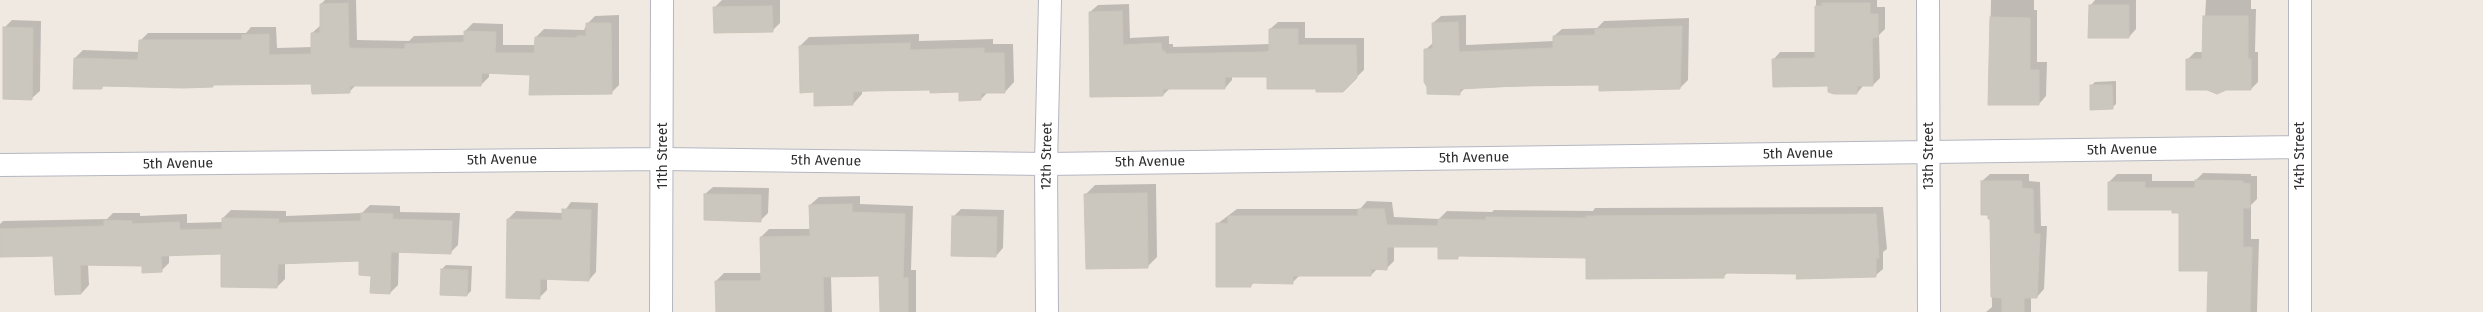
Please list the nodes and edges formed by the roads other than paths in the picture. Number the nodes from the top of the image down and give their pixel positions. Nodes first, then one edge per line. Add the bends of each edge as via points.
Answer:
1 (662, 0) edge
2 (1050, 0) edge
3 (1928, 0) edge
4 (2300, 0) edge
5 (2300, 147) junction
6 (1929, 152) junction
7 (663, 159) junction
8 (1046, 164) junction
9 (0, 166) edge
10 (662, 312) edge
11 (1047, 312) edge
12 (1929, 312) edge
13 (2300, 312) edge

1 - 7 street, 11th Street
2 - 8 street, 12th Street
3 - 6 street, 13th Street
4 - 5 street, 14th Street
5 - 6 street, 5th Avenue
5 - 13 street, 14th Street
6 - 8 street, 5th Avenue
6 - 12 street, 13th Street
7 - 8 street, 5th Avenue
7 - 9 street, 5th Avenue
7 - 10 street, 11th Street
8 - 11 street, 12th Street

